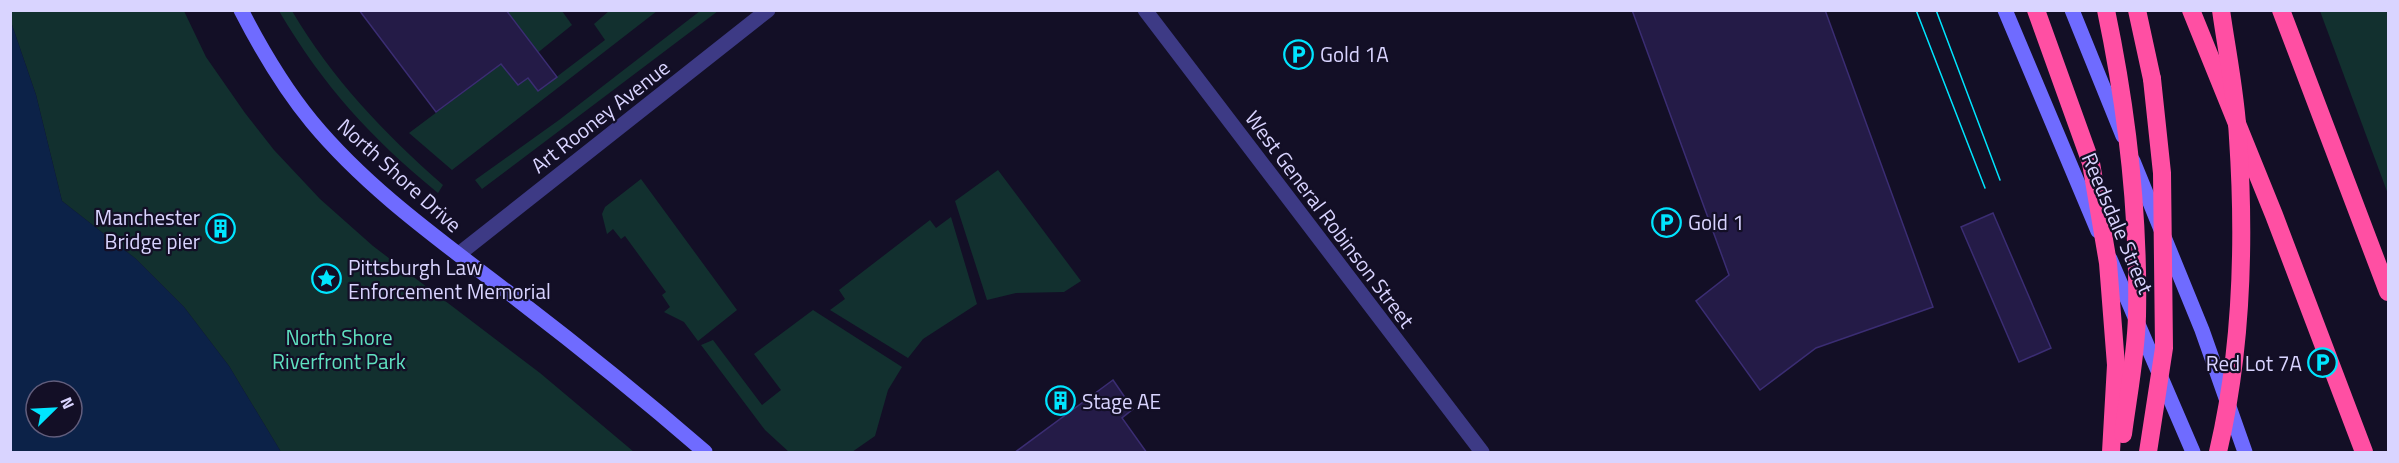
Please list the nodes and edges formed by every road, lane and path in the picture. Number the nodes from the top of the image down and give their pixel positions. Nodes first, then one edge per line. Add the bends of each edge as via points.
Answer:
1 (241, 10) edge
2 (768, 10) edge
3 (1145, 10) edge
4 (2004, 10) edge
5 (2036, 10) edge
6 (2072, 10) edge
7 (2106, 10) edge
8 (2137, 10) edge
9 (2191, 10) edge
10 (2221, 10) edge
11 (2282, 10) edge
12 (459, 254) junction
13 (2388, 292) edge
14 (705, 453) edge
15 (1482, 453) edge
16 (2111, 453) edge
17 (2121, 453) edge
18 (2148, 453) edge
19 (2193, 453) edge
20 (2218, 453) edge
21 (2245, 453) edge
22 (2364, 453) edge

1 - 12 main road, North Shore Drive via 265,54 312,122 375,186
2 - 12 street, Art Rooney Avenue
3 - 15 street, West General Robinson Street
4 - 19 main road, Reedsdale Street
5 - 16 highway, bridge via 2091,163 2108,263 2116,365
6 - 21 main road, Reedsdale Street via 2202,330
7 - 17 highway, bridge via 2121,81 2134,206 2137,318
8 - 18 highway, bridge via 2152,79 2162,173 2164,348
9 - 22 highway
10 - 20 highway, bridge via 2238,137 2241,296
11 - 13 highway
12 - 14 main road, North Shore Drive via 590,355

